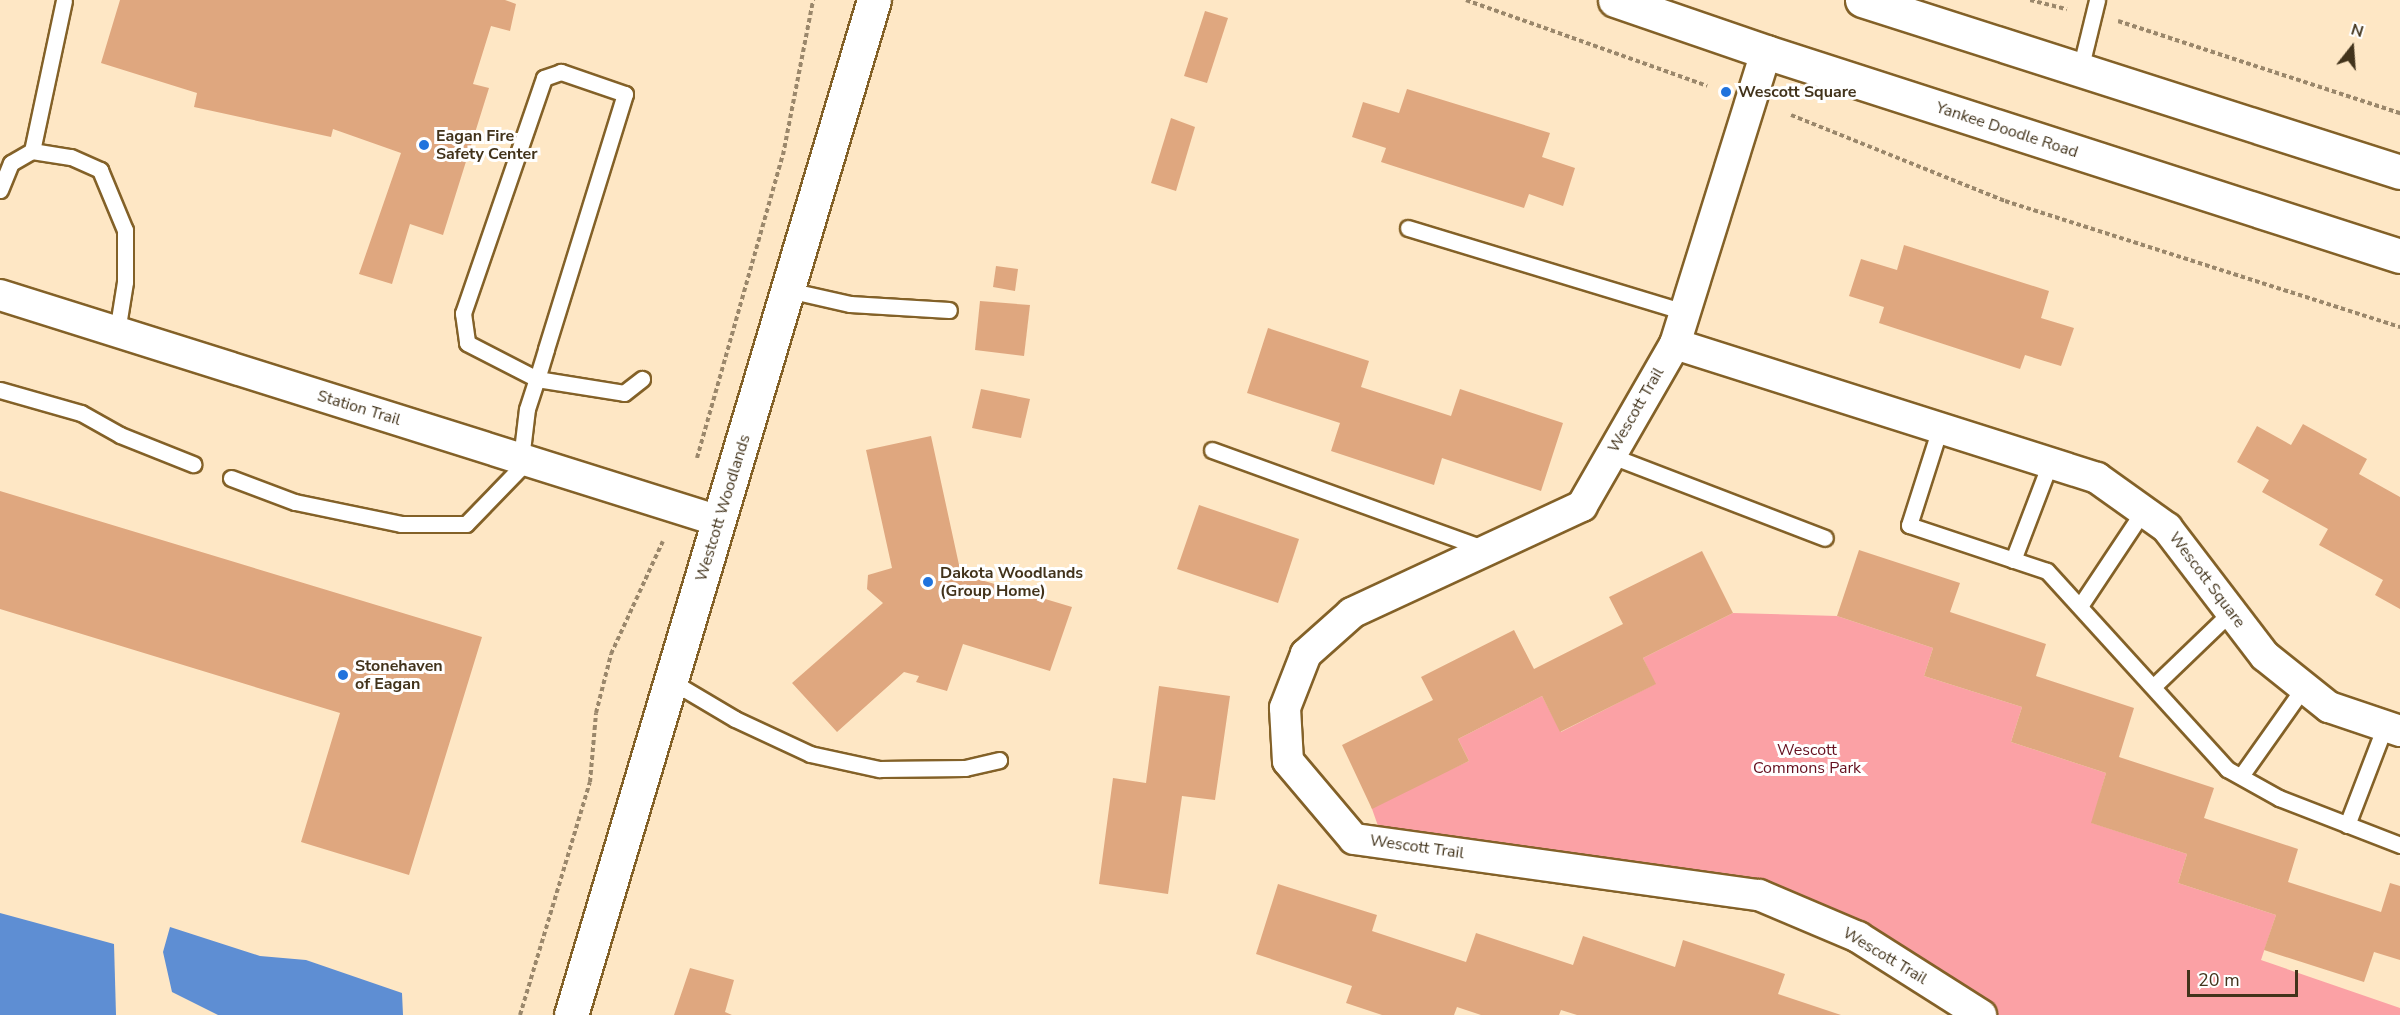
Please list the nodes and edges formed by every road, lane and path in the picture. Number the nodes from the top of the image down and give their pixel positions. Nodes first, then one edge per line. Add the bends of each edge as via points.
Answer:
1 (64, 0) edge
2 (813, 0) edge
3 (874, 0) edge
4 (1466, 0) edge
5 (1615, 0) edge
6 (1862, 0) edge
7 (2030, 0) edge
8 (2095, 8) edge
9 (1766, 52) junction
10 (2080, 70) junction
11 (1707, 86) dead end
12 (2400, 113) edge
13 (1791, 115) dead end
14 (32, 151) junction
15 (2400, 172) edge
16 (0, 190) edge
17 (1408, 228) dead end
18 (2400, 256) edge
19 (788, 290) junction
20 (0, 295) edge
21 (949, 310) dead end
22 (1685, 312) junction
23 (2400, 327) edge
24 (117, 332) junction
25 (1674, 344) junction
26 (537, 379) junction
27 (642, 380) dead end
28 (0, 390) edge
29 (1940, 428) junction
30 (1212, 450) dead end
31 (1610, 455) junction
32 (524, 460) junction
33 (2050, 463) junction
34 (193, 464) dead end
35 (694, 468) dead end
36 (231, 478) dead end
37 (2143, 511) junction
38 (719, 521) junction
39 (1826, 538) dead end
40 (663, 541) dead end
41 (1487, 550) junction
42 (2013, 560) junction
43 (2080, 606) junction
44 (2231, 612) junction
45 (671, 681) junction
46 (2154, 686) junction
47 (2304, 687) junction
48 (2392, 728) edge
49 (999, 760) dead end
50 (2241, 776) junction
51 (2347, 825) junction
52 (2400, 845) edge
53 (520, 1015) edge
54 (571, 1015) edge
55 (1981, 1015) edge

1 - 14 lane
2 - 35 path via 783,155
3 - 19 main road, Westcott Woodlands
4 - 11 path
5 - 9 main road, Yankee Doodle Road
6 - 10 main road
7 - 8 path
8 - 10 lane
8 - 12 path
9 - 18 main road, Yankee Doodle Road
9 - 22 street
10 - 15 main road
13 - 23 path via 2005,201
14 - 16 lane via 11,163
14 - 24 lane via 71,157 100,170 125,230 125,282
17 - 22 lane
19 - 21 lane via 850,304
19 - 38 main road, Westcott Woodlands
20 - 24 street, Station Trail
22 - 25 street
24 - 32 street, Station Trail
25 - 29 street, Wescott Square
25 - 31 street, Wescott Trail
26 - 26 lane via 625,93 561,72 544,78 463,313 467,343
26 - 27 lane via 624,393
26 - 32 lane via 527,409
28 - 34 lane via 81,413 120,435
29 - 33 street, Wescott Square
29 - 42 lane via 1909,525
30 - 41 lane
31 - 39 lane
31 - 41 street, Wescott Trail via 1582,506
32 - 36 lane via 466,524 401,524 295,502
32 - 38 street, Station Trail
33 - 37 street, Wescott Square via 2097,478
33 - 42 lane
37 - 43 lane
37 - 44 street, Wescott Square via 2167,528
38 - 45 main road, Westcott Woodlands
40 - 53 path via 611,654 596,713 590,782
41 - 55 street, Wescott Trail via 1352,612 1306,654 1285,708 1288,761 1354,839 1759,895 1858,937
42 - 43 lane via 2047,571
43 - 46 lane
44 - 46 lane
44 - 47 street, Wescott Square via 2265,656
45 - 49 lane via 735,719 810,754 879,769 965,768
45 - 54 main road, Westcott Woodlands
46 - 50 lane via 2227,769
47 - 48 street, Wescott Square via 2329,707
47 - 50 lane
48 - 51 lane
50 - 51 lane via 2279,798
51 - 52 lane

